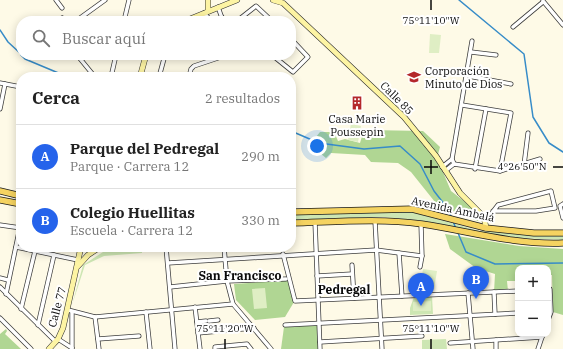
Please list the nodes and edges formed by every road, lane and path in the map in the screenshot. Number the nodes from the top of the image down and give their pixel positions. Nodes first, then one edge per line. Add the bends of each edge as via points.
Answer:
1 (56, 0) edge
2 (105, 0) edge
3 (129, 0) edge
4 (208, 0) edge
5 (237, 0) edge
6 (274, 0) edge
7 (542, 1) edge
8 (218, 7) junction
9 (62, 8) dead end
10 (206, 12) junction
11 (83, 16) edge
12 (125, 16) edge
13 (197, 16) edge
14 (208, 16) edge
15 (221, 16) edge
16 (242, 16) edge
17 (267, 16) edge
18 (296, 16) edge
19 (296, 16) edge
20 (563, 24) edge
21 (513, 27) dead end
22 (472, 42) dead end
23 (296, 44) edge
24 (471, 52) junction
25 (496, 55) dead end
26 (81, 60) edge
27 (115, 60) edge
28 (145, 60) edge
29 (164, 60) edge
30 (212, 60) edge
31 (278, 60) edge
32 (91, 72) edge
33 (112, 72) edge
34 (141, 72) edge
35 (160, 72) edge
36 (190, 72) edge
37 (293, 72) edge
38 (293, 72) edge
39 (468, 76) junction
40 (0, 83) edge
41 (5, 84) junction
42 (511, 84) dead end
43 (16, 86) edge
44 (462, 105) junction
45 (0, 109) edge
46 (486, 109) junction
47 (528, 132) dead end
48 (452, 159) junction
49 (540, 159) dead end
50 (454, 164) junction
51 (524, 165) junction
52 (444, 169) junction
53 (476, 169) junction
54 (500, 171) junction
55 (0, 191) edge
56 (16, 195) edge
57 (0, 200) edge
58 (16, 203) edge
59 (563, 204) edge
60 (296, 212) edge
61 (491, 212) junction
62 (563, 218) edge
63 (375, 221) junction
64 (315, 222) junction
65 (296, 223) edge
66 (421, 224) junction
67 (0, 225) edge
68 (485, 225) junction
69 (16, 227) edge
70 (563, 233) edge
71 (563, 243) edge
72 (16, 246) edge
73 (376, 250) junction
74 (35, 252) edge
75 (40, 252) edge
76 (80, 252) edge
77 (92, 252) edge
78 (167, 252) edge
79 (224, 252) edge
80 (316, 253) junction
81 (399, 253) junction
82 (282, 254) junction
83 (54, 255) junction
84 (422, 256) junction
85 (225, 259) junction
86 (78, 260) junction
87 (168, 263) junction
88 (352, 265) dead end
89 (77, 266) junction
90 (420, 267) dead end
91 (352, 274) junction
92 (317, 276) junction
93 (0, 278) edge
94 (286, 279) dead end
95 (8, 280) junction
96 (227, 281) junction
97 (0, 287) edge
98 (170, 287) junction
99 (515, 291) edge
100 (494, 292) junction
101 (468, 293) junction
102 (6, 294) junction
103 (402, 296) junction
104 (378, 297) junction
105 (354, 298) junction
106 (318, 300) junction
107 (233, 304) junction
108 (195, 307) junction
109 (22, 309) junction
110 (172, 310) junction
111 (70, 311) junction
112 (146, 312) junction
113 (515, 313) edge
114 (495, 314) junction
115 (470, 316) junction
116 (95, 317) junction
117 (0, 318) edge
118 (218, 320) dead end
119 (379, 320) junction
120 (197, 322) junction
121 (319, 323) junction
122 (38, 325) junction
123 (285, 325) dead end
124 (254, 328) junction
125 (198, 333) junction
126 (139, 336) dead end
127 (422, 336) dead end
128 (524, 337) edge
129 (541, 337) edge
130 (98, 339) junction
131 (381, 339) junction
132 (57, 340) junction
133 (496, 340) junction
134 (320, 342) junction
135 (472, 342) junction
136 (450, 343) dead end
137 (73, 348) edge
138 (31, 349) edge
139 (49, 349) edge
140 (99, 349) edge
141 (150, 349) edge
142 (175, 349) edge
143 (200, 349) edge
144 (215, 349) edge
145 (251, 349) edge
146 (271, 349) edge
147 (320, 349) edge
148 (382, 349) edge
149 (473, 349) edge
150 (496, 349) edge
151 (538, 349) edge

1 - 9 street
2 - 11 street
3 - 12 street
4 - 10 street
5 - 8 street
6 - 19 street, Calle 85 via 283,4
7 - 20 street
7 - 21 street
8 - 10 street
8 - 15 street
10 - 13 street
10 - 14 street
16 - 17 street via 254,6 258,6
18 - 52 street, Calle 85 via 404,117
22 - 24 street
23 - 38 street via 308,57
24 - 25 street
24 - 39 street
26 - 32 street
27 - 33 street
28 - 34 street
29 - 35 street
30 - 36 street via 194,66
31 - 37 street
39 - 42 street
39 - 44 street
40 - 41 street
41 - 43 street
41 - 45 street
44 - 46 street
44 - 48 street
46 - 53 street
46 - 54 street via 511,113
47 - 51 street
48 - 50 street
48 - 52 street
49 - 51 street
50 - 52 street
50 - 53 street
51 - 54 street
52 - 68 street, Calle 85 via 460,193 484,217
53 - 54 street
55 - 56 main road
57 - 58 main road
59 - 62 street via 560,210
60 - 68 main road, Avenida Ambalá via 412,209 466,223
61 - 61 street via 498,205 551,191 555,208
61 - 68 street
63 - 64 main road, Avenida Ambalá
63 - 66 main road, Avenida Ambalá
63 - 73 street
64 - 65 main road, Avenida Ambalá
64 - 80 street
66 - 71 main road, Avenida Ambalá via 497,240
66 - 84 street
67 - 69 street
68 - 70 main road, Avenida Ambalá via 534,233
72 - 95 street
73 - 80 street
73 - 81 street
73 - 104 street
74 - 109 street
75 - 83 street
76 - 86 street, Calle 77
77 - 89 street
78 - 87 street
79 - 85 street
80 - 82 street
80 - 92 street
81 - 84 street
81 - 103 street
82 - 85 street
82 - 106 street via 295,301
83 - 86 street
83 - 122 street
84 - 90 street
85 - 87 street
85 - 96 street
86 - 89 street, Calle 77
87 - 98 street
88 - 91 street
89 - 111 street, Calle 77
91 - 92 street
91 - 105 street
92 - 106 street
93 - 95 street
94 - 96 street
95 - 102 street
96 - 98 street
96 - 107 street
97 - 102 street
98 - 110 street
99 - 100 street
100 - 101 street
100 - 114 street
101 - 103 street
101 - 115 street
102 - 109 street
103 - 104 street
104 - 105 street
104 - 119 street
105 - 106 street
106 - 121 street
107 - 108 street
107 - 124 street
108 - 110 street
108 - 120 street
109 - 122 street
110 - 112 street
110 - 142 street
111 - 116 street
111 - 132 street, Calle 77
111 - 137 street
112 - 116 street
112 - 141 street
113 - 114 street
114 - 115 street
115 - 119 street
115 - 135 street
116 - 130 street
117 - 138 street
118 - 120 street
119 - 121 street
119 - 131 street
120 - 125 street
121 - 123 street
121 - 134 street
122 - 132 street
124 - 125 street
124 - 146 street
125 - 143 street
126 - 130 street
127 - 131 street
128 - 133 street
129 - 151 street
130 - 140 street
131 - 134 street
131 - 148 street
132 - 137 street
132 - 139 street, Calle 77
133 - 135 street
133 - 150 street
134 - 147 street
135 - 136 street
135 - 149 street
144 - 145 street via 247,344

